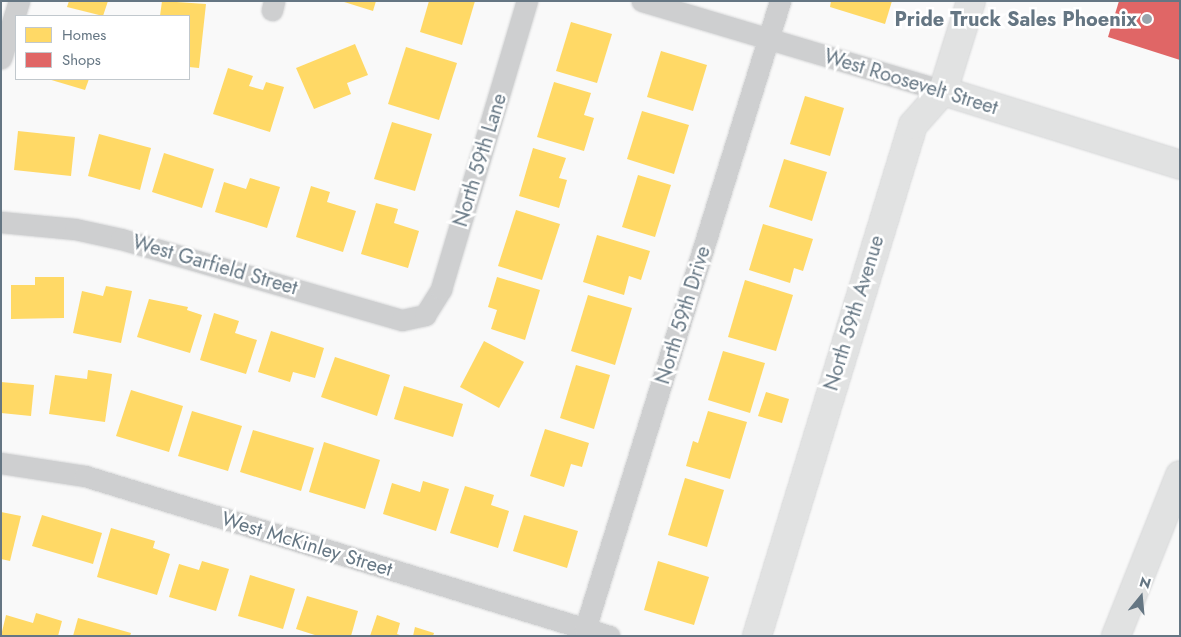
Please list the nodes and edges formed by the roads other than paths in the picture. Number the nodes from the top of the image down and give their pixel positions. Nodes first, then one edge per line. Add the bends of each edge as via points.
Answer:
1 (20, 1) edge
2 (527, 1) edge
3 (642, 1) edge
4 (780, 1) edge
5 (971, 1) edge
6 (15, 15) edge
7 (15, 16) edge
8 (768, 39) junction
9 (1, 58) edge
10 (943, 91) junction
11 (1180, 164) edge
12 (1, 222) edge
13 (425, 315) joint
14 (1180, 458) edge
15 (1, 463) edge
16 (1180, 475) edge
17 (1180, 489) edge
18 (1161, 527) junction
19 (585, 629) junction
20 (609, 636) edge
21 (757, 636) edge
22 (1116, 636) edge

1 - 6 street
2 - 13 street, North 59th Lane via 441,289
3 - 8 street, West Roosevelt Street
4 - 8 street, North 59th Drive
5 - 10 main road, North 59th Avenue
7 - 9 street
8 - 10 street, West Roosevelt Street
8 - 19 street, North 59th Drive
10 - 11 main road, West Roosevelt Street
10 - 21 main road, North 59th Avenue via 913,125
12 - 13 street, West Garfield Street via 75,229 122,239 402,320
14 - 18 main road
15 - 19 street, West McKinley Street via 86,476
16 - 18 main road
17 - 18 main road
18 - 22 main road
19 - 20 street, West McKinley Street

